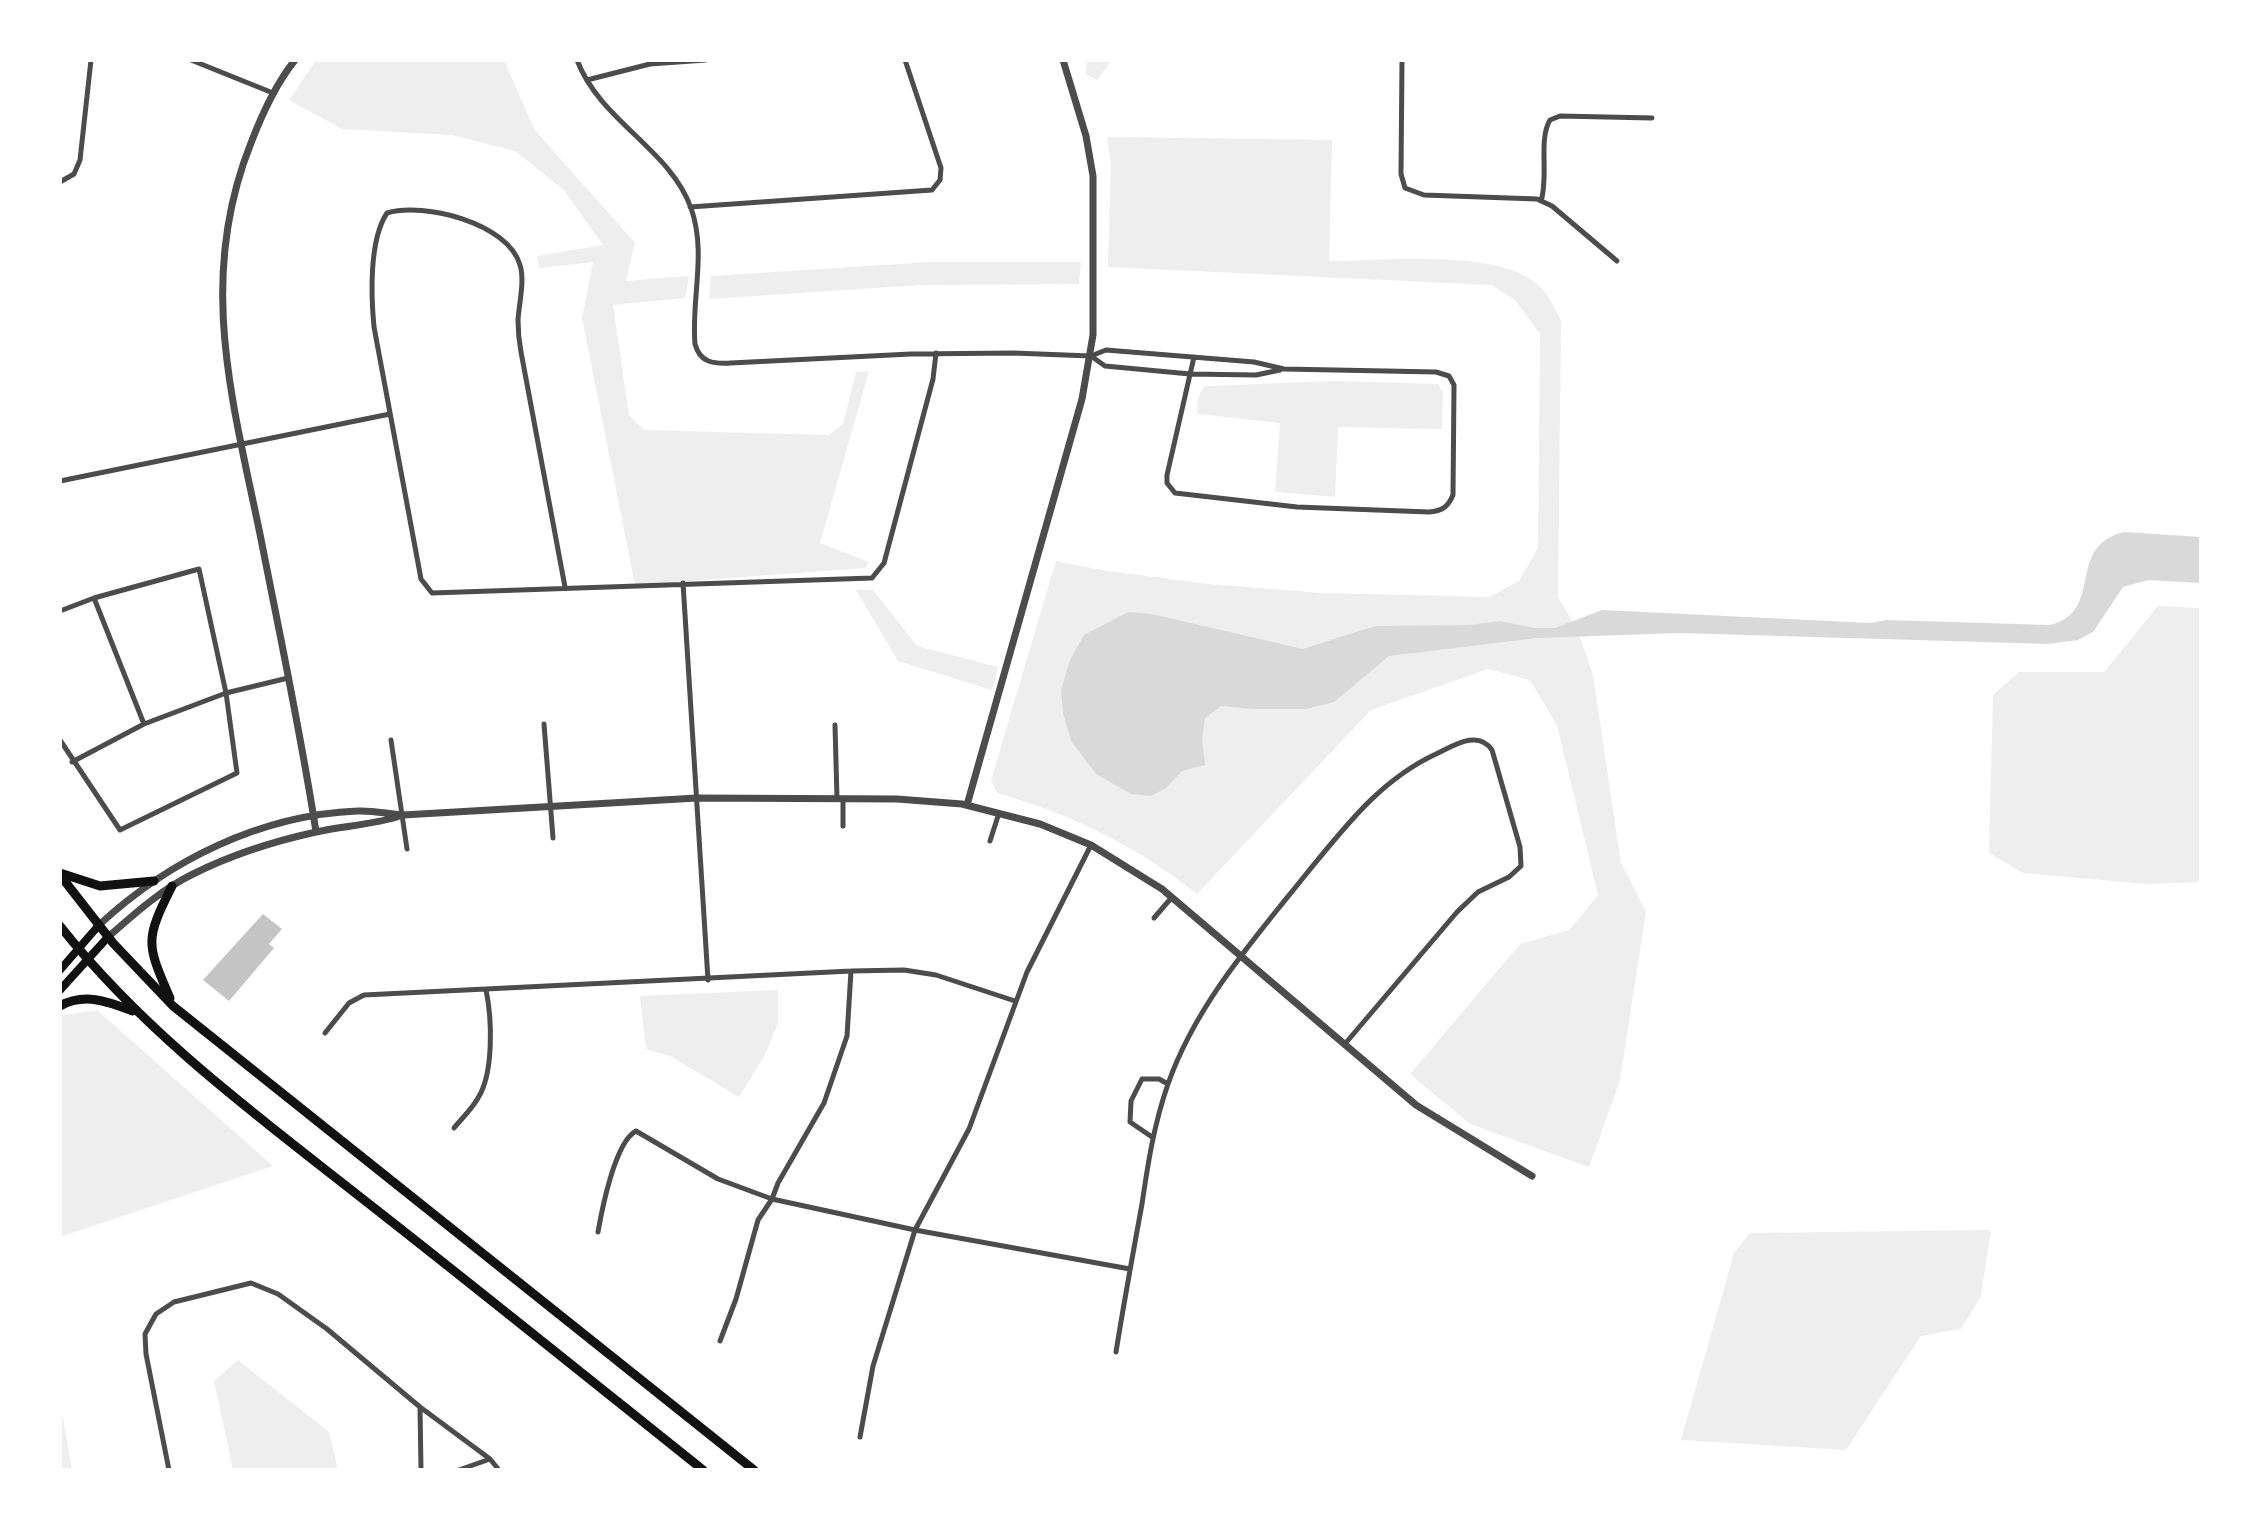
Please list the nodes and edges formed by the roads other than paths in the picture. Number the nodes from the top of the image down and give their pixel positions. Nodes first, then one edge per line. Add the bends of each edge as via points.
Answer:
1 (91, 60) edge
2 (191, 60) edge
3 (295, 60) edge
4 (577, 60) edge
5 (706, 60) edge
6 (905, 60) edge
7 (1063, 60) edge
8 (1402, 60) edge
9 (587, 80) junction
10 (273, 93) junction
11 (1652, 118) dead end
12 (60, 182) edge
13 (1541, 201) junction
14 (690, 207) junction
15 (1617, 261) dead end
16 (936, 353) junction
17 (1091, 356) junction
18 (1194, 357) junction
19 (1284, 369) junction
20 (1190, 374) junction
21 (390, 414) junction
22 (242, 443) junction
23 (60, 481) edge
24 (683, 583) junction
25 (565, 587) junction
26 (94, 598) junction
27 (60, 611) edge
28 (288, 678) junction
29 (226, 693) junction
30 (144, 724) junction
31 (544, 724) dead end
32 (835, 725) dead end
33 (60, 740) edge
34 (391, 740) dead end
35 (72, 762) junction
36 (697, 798) junction
37 (840, 799) junction
38 (967, 805) junction
39 (551, 806) junction
40 (999, 813) junction
41 (313, 815) junction
42 (403, 815) junction
43 (843, 826) dead end
44 (316, 832) junction
45 (554, 838) dead end
46 (990, 841) dead end
47 (1091, 845) junction
48 (407, 849) dead end
49 (60, 874) edge
50 (154, 881) junction
51 (172, 886) junction
52 (1172, 897) junction
53 (1154, 918) dead end
54 (99, 925) junction
55 (60, 926) edge
56 (108, 937) junction
57 (77, 948) junction
58 (1241, 955) junction
59 (85, 959) junction
60 (60, 970) edge
61 (851, 971) junction
62 (708, 980) junction
63 (60, 990) edge
64 (486, 990) junction
65 (1015, 1001) junction
66 (60, 1006) edge
67 (173, 1006) junction
68 (136, 1011) junction
69 (325, 1033) dead end
70 (1344, 1045) junction
71 (1168, 1084) junction
72 (454, 1128) dead end
73 (1152, 1137) junction
74 (1532, 1176) dead end
75 (772, 1199) junction
76 (915, 1230) junction
77 (598, 1232) dead end
78 (1130, 1269) junction
79 (720, 1341) dead end
80 (1116, 1352) dead end
81 (420, 1407) junction
82 (860, 1437) dead end
83 (490, 1459) junction
84 (169, 1470) edge
85 (422, 1470) edge
86 (459, 1470) edge
87 (499, 1470) edge
88 (703, 1470) edge
89 (754, 1470) edge

1 - 12 street via 80,160 74,174
2 - 10 street
3 - 10 street
4 - 9 street
5 - 9 street via 650,64
6 - 14 street via 941,168 940,180 932,190
7 - 17 street via 1086,136 1093,176 1095,278
8 - 13 street via 1401,174 1406,188 1424,195 1526,197
9 - 14 street via 617,120 659,160
10 - 22 street via 238,178 222,263 224,346
11 - 13 street via 1560,116 1550,120
13 - 15 street
14 - 16 street via 699,260 695,344 701,357 731,363
16 - 17 street
16 - 24 street via 933,379 884,563 876,575 861,580
17 - 18 street via 1106,350
17 - 20 street via 1105,366
17 - 38 street via 1012,654
18 - 19 street
18 - 20 street
19 - 20 street via 1256,375
19 - 20 street via 1436,372 1449,376 1455,393 1454,495 1446,506 1429,512 1297,507 1175,493 1167,483 1167,475
21 - 22 street
21 - 25 street via 425,587 441,594
21 - 25 street via 372,310 378,231 387,213 395,211 437,211 457,216 506,244 519,261 521,352
22 - 23 street
22 - 28 street
24 - 25 street
24 - 36 street
26 - 27 street
26 - 29 street via 199,568
26 - 30 street
28 - 29 street
28 - 41 street
29 - 30 street
29 - 35 street via 237,772 120,830
30 - 35 street
31 - 39 street
32 - 37 street
33 - 35 street
34 - 42 street
36 - 37 street
36 - 39 street
36 - 62 street
37 - 38 street via 919,799
37 - 43 street
38 - 40 street
39 - 42 street
39 - 45 street
40 - 46 street
40 - 47 street via 1058,830
41 - 42 street via 360,810
41 - 44 street
41 - 50 street via 260,828 199,854
42 - 44 street
42 - 48 street
44 - 51 street via 251,851
47 - 52 street
47 - 65 street
49 - 50 main road via 100,886
49 - 54 main road
50 - 54 street
51 - 56 street
51 - 67 main road via 152,928 150,946
52 - 53 street
52 - 58 street
54 - 56 main road
54 - 57 main road
55 - 57 main road
56 - 59 main road
56 - 67 main road
57 - 59 main road
57 - 60 main road
58 - 70 street
58 - 70 street via 1354,817 1385,786 1458,743 1472,739 1488,744 1520,847 1521,866 1509,877 1478,892 1457,912
58 - 71 street via 1200,1020
59 - 63 main road
59 - 68 main road
61 - 62 street
61 - 65 street via 904,970 936,975
61 - 75 street via 847,1036 824,1103
62 - 64 street
64 - 69 street via 364,995 349,1004
64 - 72 street via 488,1073 480,1097
65 - 76 street via 969,1129
66 - 68 main road via 88,999 105,1000
67 - 89 main road
68 - 88 main road via 217,1084
70 - 74 street via 1416,1105
71 - 73 street
71 - 73 street via 1159,1079 1142,1079 1131,1101 1130,1122
73 - 78 street
75 - 76 street
75 - 77 street via 718,1179 636,1131 629,1135 612,1174
75 - 79 street via 758,1220
76 - 78 street
76 - 82 street via 873,1366
78 - 80 street
81 - 83 street
81 - 84 street via 327,1329 278,1294 251,1283 185,1299 156,1314 145,1334
81 - 85 street
83 - 86 street
83 - 87 street

